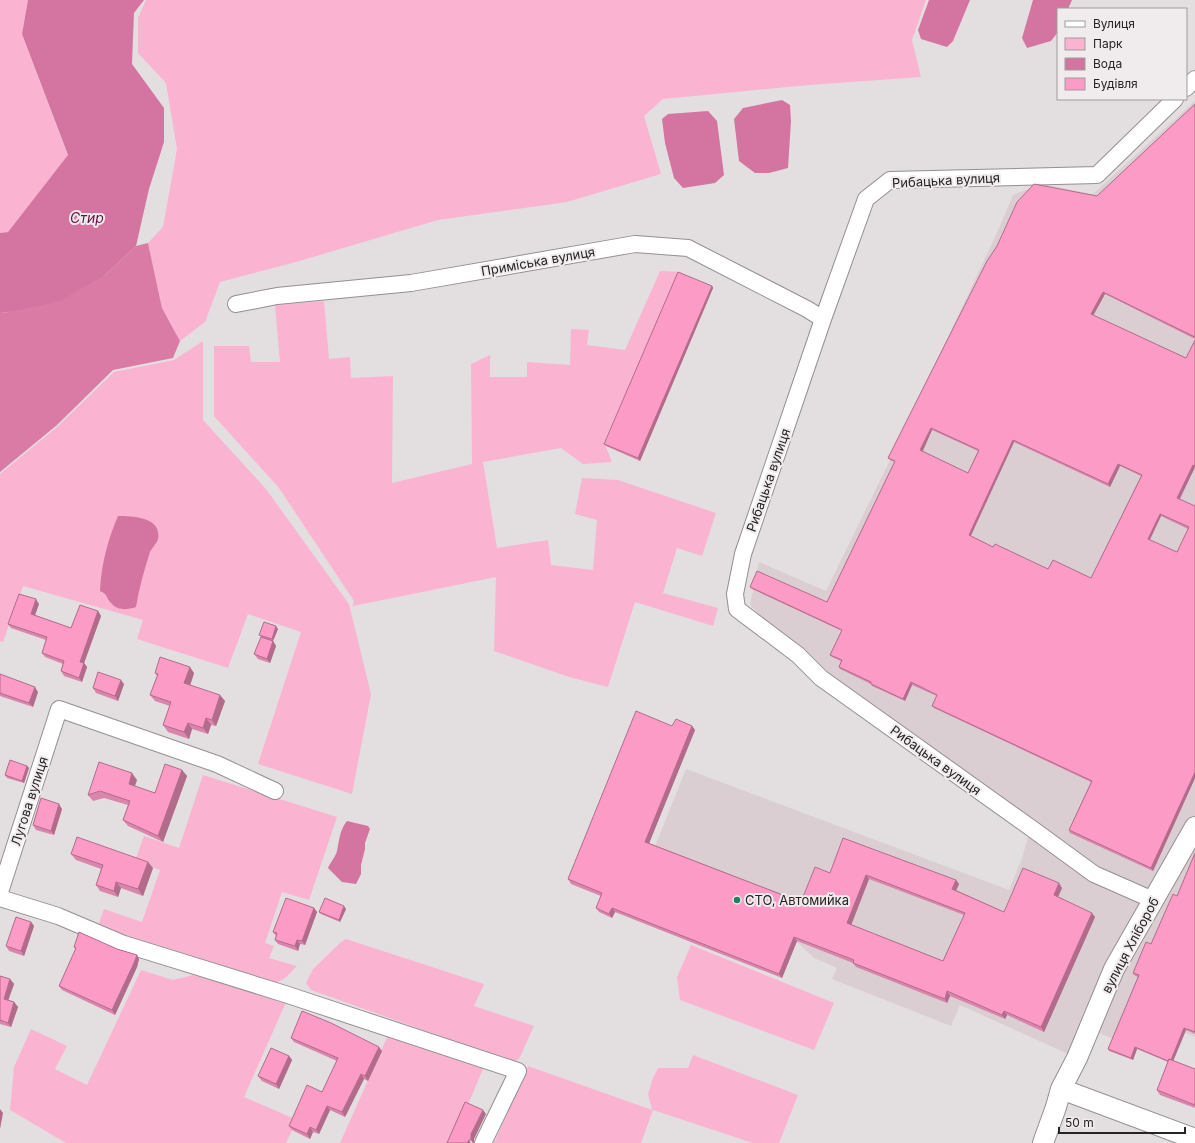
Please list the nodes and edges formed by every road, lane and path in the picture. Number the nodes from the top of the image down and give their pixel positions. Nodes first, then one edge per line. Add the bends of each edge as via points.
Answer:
1 (1195, 79) edge
2 (1187, 87) edge
3 (1174, 100) edge
4 (236, 304) dead end
5 (823, 319) junction
6 (275, 791) dead end
7 (1195, 827) edge
8 (0, 892) edge
9 (0, 898) edge
10 (1153, 900) junction
11 (1061, 1089) junction
12 (1195, 1139) edge
13 (483, 1143) edge
14 (1043, 1143) edge

1 - 2 street
3 - 5 street, Рибацька вулиця via 1097,174 890,180 866,199
4 - 5 street, Приміська вулиця via 277,296 411,283 635,244 688,248
5 - 10 street, Рибацька вулиця via 743,554 735,594 737,609 798,655 821,678 1094,874
6 - 8 street, Лугова вулиця via 217,764 59,709
7 - 10 street, вулиця Хлібороб
9 - 13 street via 58,916 124,944 518,1071
10 - 11 street, вулиця Хлібороб via 1114,969 1077,1058
11 - 12 street
11 - 14 street, вулиця Хлібороб

